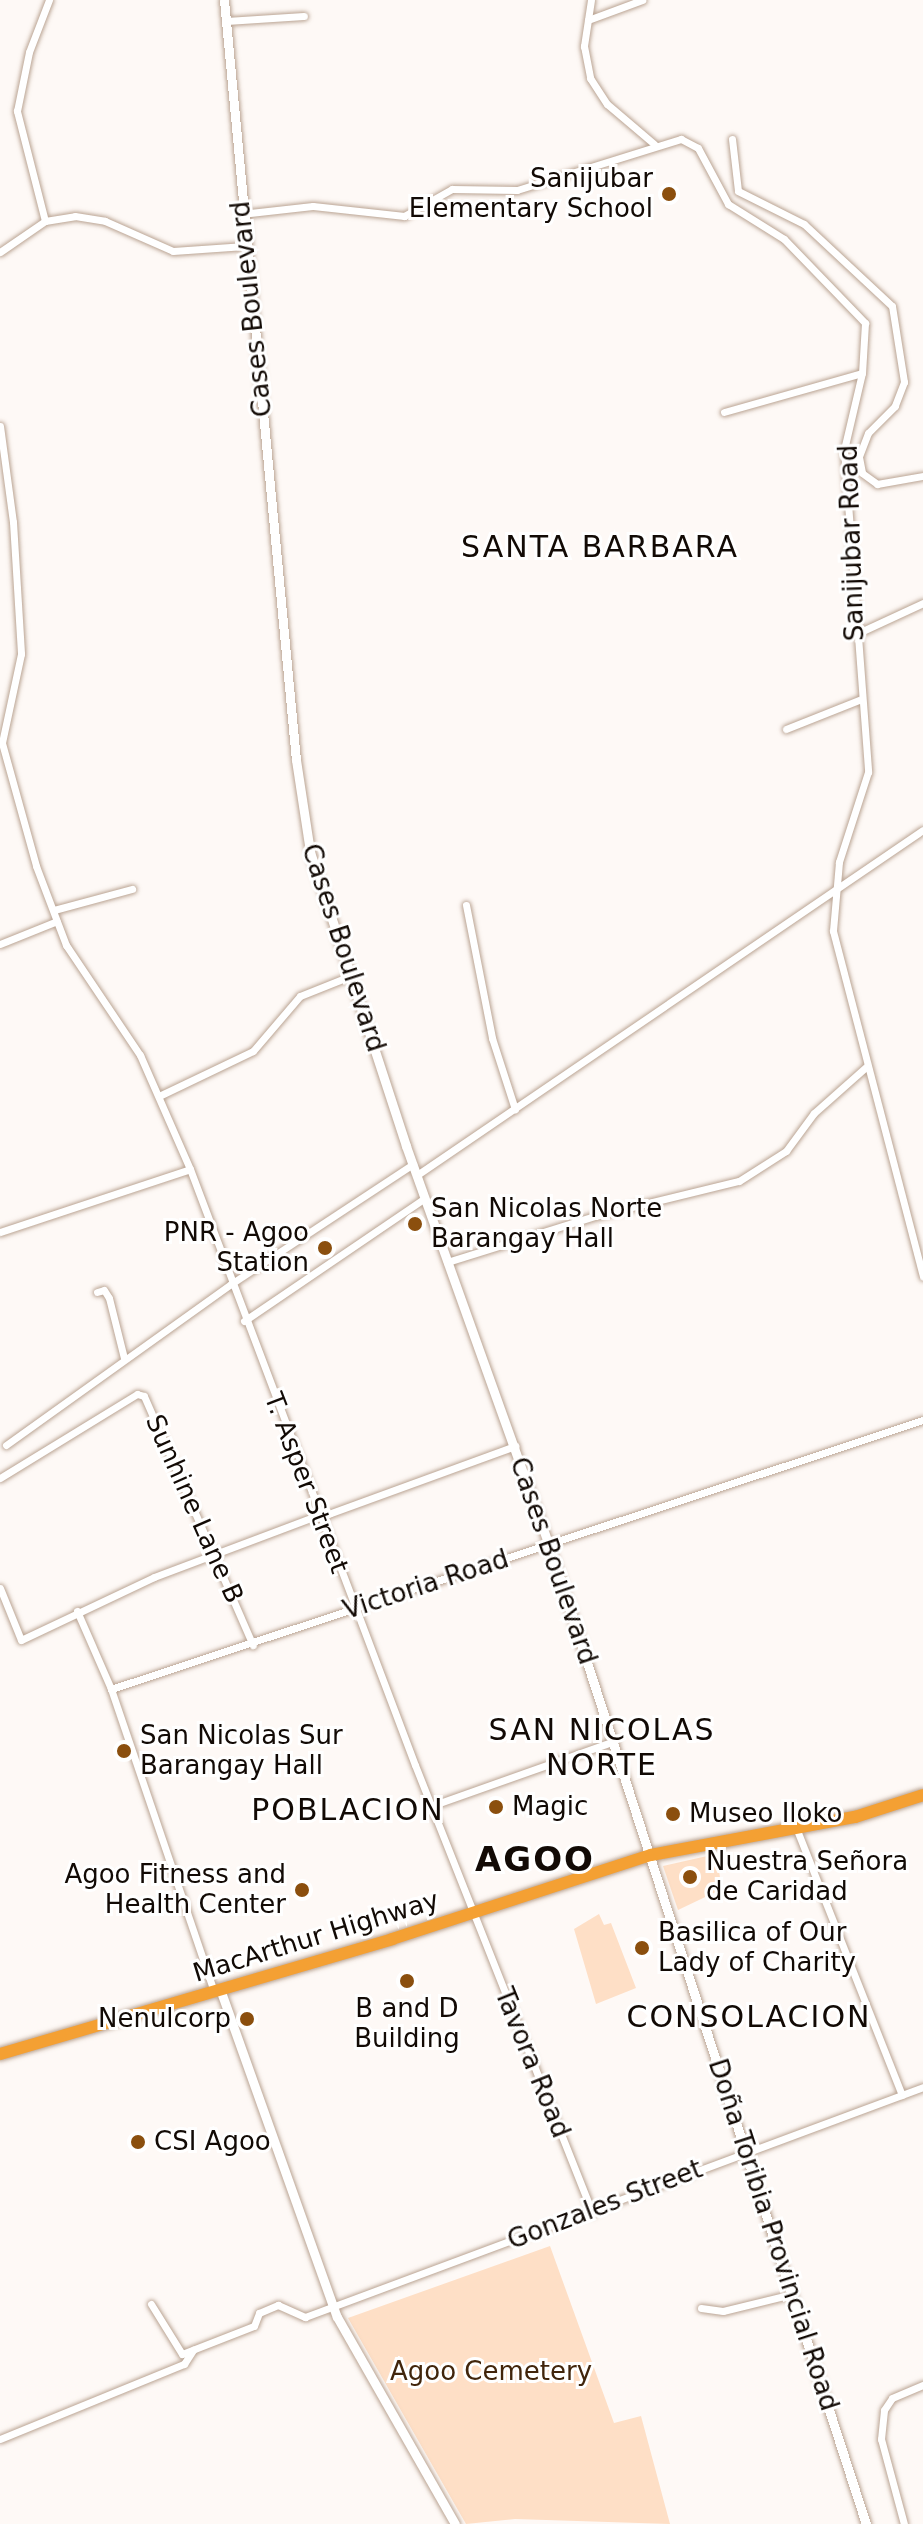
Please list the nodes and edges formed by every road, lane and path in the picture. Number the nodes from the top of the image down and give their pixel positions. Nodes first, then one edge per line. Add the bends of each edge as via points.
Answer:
1 (49, 0) edge
2 (224, 0) edge
3 (591, 0) edge
4 (642, 0) edge
5 (304, 16) dead end
6 (588, 20) junction
7 (226, 21) junction
8 (732, 139) dead end
9 (654, 144) junction
10 (241, 214) junction
11 (45, 221) junction
12 (245, 246) junction
13 (0, 252) edge
14 (862, 373) junction
15 (724, 412) dead end
16 (0, 426) edge
17 (923, 476) edge
18 (923, 603) edge
19 (856, 634) junction
20 (859, 700) junction
21 (786, 729) dead end
22 (923, 830) edge
23 (132, 889) dead end
24 (837, 890) junction
25 (466, 905) dead end
26 (54, 910) junction
27 (57, 921) junction
28 (0, 944) edge
29 (350, 976) junction
30 (866, 1067) junction
31 (159, 1096) junction
32 (515, 1109) junction
33 (413, 1164) junction
34 (190, 1169) junction
35 (417, 1175) junction
36 (425, 1198) junction
37 (0, 1232) edge
38 (447, 1262) junction
39 (923, 1276) edge
40 (231, 1284) junction
41 (97, 1292) dead end
42 (244, 1321) junction
43 (124, 1358) junction
44 (923, 1420) edge
45 (6, 1445) dead end
46 (515, 1446) junction
47 (0, 1478) edge
48 (319, 1516) junction
49 (549, 1545) junction
50 (215, 1554) junction
51 (0, 1588) edge
52 (355, 1608) junction
53 (77, 1611) junction
54 (253, 1645) junction
55 (111, 1689) junction
56 (615, 1741) junction
57 (923, 1795) edge
58 (431, 1806) junction
59 (797, 1830) junction
60 (651, 1855) junction
61 (472, 1913) junction
62 (217, 1990) junction
63 (0, 2054) edge
64 (923, 2087) edge
65 (902, 2095) junction
66 (747, 2151) junction
67 (592, 2213) junction
68 (793, 2294) junction
69 (332, 2303) junction
70 (151, 2304) dead end
71 (701, 2308) dead end
72 (193, 2350) junction
73 (923, 2385) edge
74 (0, 2439) edge
75 (455, 2524) edge
76 (866, 2524) edge
77 (904, 2524) edge

1 - 11 street via 29,52 17,111
2 - 7 street, Cases Boulevard
3 - 6 street
4 - 6 street
5 - 7 street
6 - 9 street via 584,57 596,90
7 - 10 street, Cases Boulevard
8 - 17 street via 738,191 804,224 892,306 904,382 895,406 868,433 859,457 862,473 877,484
9 - 10 street, Sanijubar Road via 517,190 452,189 404,216 313,206
9 - 14 street, Sanijubar Road via 681,139 698,148 728,204 784,239 862,317 868,329
10 - 12 street, Cases Boulevard
11 - 12 street via 91,217 173,251
11 - 13 street
12 - 29 street, Cases Boulevard via 303,813 310,852
14 - 15 street
14 - 19 street, Sanijubar Road via 844,450 856,566
16 - 26 street, T. Asper Street via 13,522 21,654 3,752
18 - 19 street
19 - 20 street, Sanijubar Road
20 - 21 street
20 - 24 street, Sanijubar Road via 868,772 839,862
22 - 24 street
23 - 26 street
24 - 30 street, Sanijubar Road via 835,945
24 - 32 street
25 - 32 street via 492,1038
26 - 27 street, T. Asper Street
27 - 28 street
27 - 31 street, T. Asper Street via 66,945 140,1055
29 - 31 street via 300,996 253,1051
29 - 33 street, Cases Boulevard
30 - 38 street via 814,1113 786,1151 739,1181 595,1216
30 - 39 street, Sanijubar Road
31 - 34 street, T. Asper Street
32 - 35 street
33 - 35 street, Cases Boulevard
33 - 40 street
34 - 37 street
34 - 40 street, T. Asper Street
35 - 36 street, Cases Boulevard
36 - 38 street, Cases Boulevard
36 - 42 street
38 - 46 street, Cases Boulevard
40 - 42 street, T. Asper Street
40 - 43 street
41 - 43 street via 104,1290 109,1298
42 - 48 street, T. Asper Street
43 - 45 street
44 - 49 street, Victoria Road
46 - 48 street
46 - 49 street, Cases Boulevard
47 - 50 street, Sunhine Lane B via 137,1394 144,1396
48 - 50 street
48 - 52 street, T. Asper Street
49 - 52 street, Victoria Road
49 - 56 street, Cases Boulevard
50 - 53 street
50 - 54 street, Sunhine Lane B
51 - 53 street via 21,1640
52 - 54 street, Victoria Road
52 - 58 street, T. Asper Street
53 - 55 street
54 - 55 street, Victoria Road
55 - 62 street
56 - 58 street
56 - 60 street, Cases Boulevard
57 - 59 highway, MacArthur Highway
58 - 61 street, T. Asper Street
59 - 60 highway, MacArthur Highway
59 - 65 street
60 - 61 highway, MacArthur Highway
60 - 66 street, Doña Toribia Provincial Road
61 - 62 highway, MacArthur Highway
61 - 67 street, Tavora Road
62 - 63 highway, MacArthur Highway
62 - 69 street
64 - 65 street, Gonzales Street
65 - 66 street, Gonzales Street
66 - 67 street, Gonzales Street
66 - 68 street, Doña Toribia Provincial Road
67 - 69 street, Gonzales Street
68 - 71 street via 723,2311
68 - 76 street, Doña Toribia Provincial Road
69 - 72 street, Gonzales Street via 301,2317 278,2305 260,2312 254,2326
69 - 75 street
70 - 72 street via 177,2351
72 - 74 street via 184,2364
73 - 77 street via 892,2398 884,2410 881,2439

